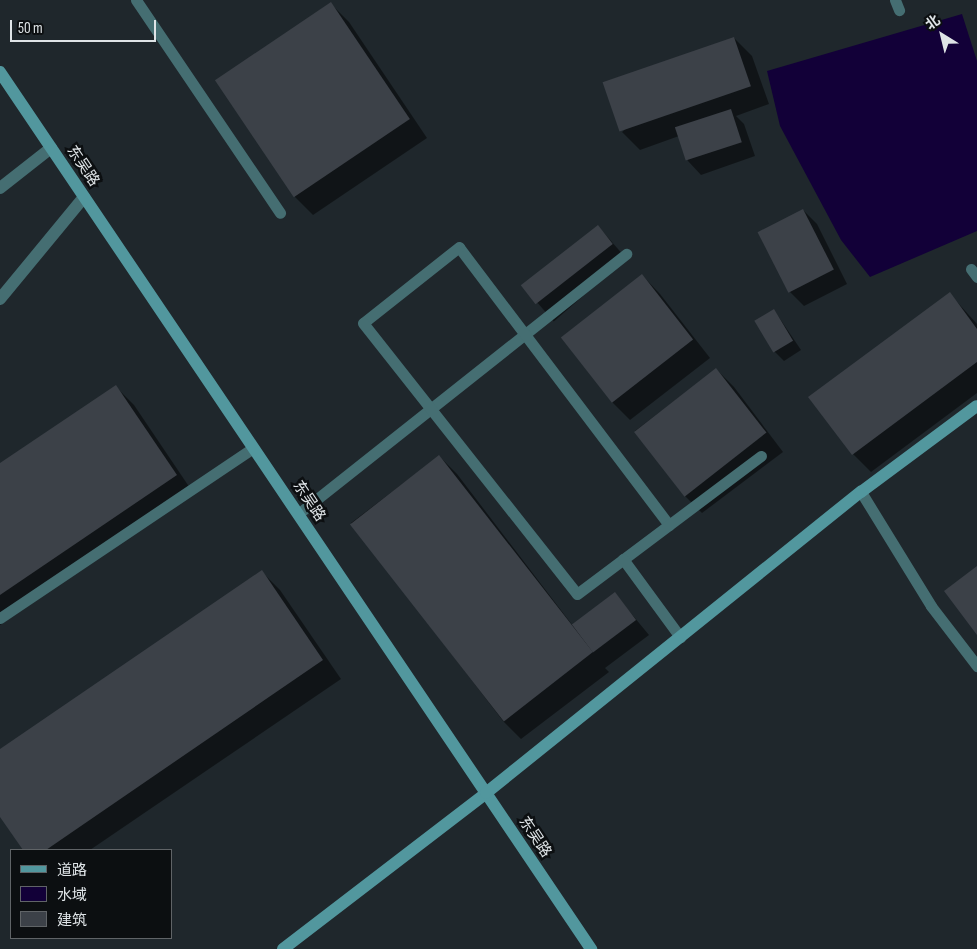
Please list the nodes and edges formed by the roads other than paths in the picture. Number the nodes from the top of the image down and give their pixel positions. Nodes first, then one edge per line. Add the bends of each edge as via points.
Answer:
1 (136, 0) edge
2 (0, 72) edge
3 (51, 148) junction
4 (0, 188) edge
5 (84, 196) junction
6 (280, 213) dead end
7 (626, 254) dead end
8 (0, 298) edge
9 (524, 334) junction
10 (977, 406) edge
11 (431, 408) junction
12 (253, 448) junction
13 (761, 456) dead end
14 (861, 492) junction
15 (298, 514) junction
16 (668, 525) junction
17 (623, 559) junction
18 (0, 618) edge
19 (680, 637) junction
20 (977, 666) edge
21 (486, 793) junction
22 (284, 949) edge
23 (591, 949) edge

1 - 6 lane
2 - 3 street, 东吴路
3 - 4 street
3 - 5 street, 东吴路
5 - 8 street
5 - 12 street, 东吴路
7 - 9 lane
9 - 11 lane
9 - 11 lane via 459,248 363,323
9 - 16 lane
10 - 14 street
11 - 15 lane
11 - 17 lane via 577,594
12 - 15 street, 东吴路
12 - 18 lane
13 - 16 lane
14 - 19 street
14 - 20 lane via 931,606
15 - 21 street, 东吴路
16 - 17 lane
17 - 19 lane
19 - 21 street
21 - 22 street
21 - 23 street, 东吴路

